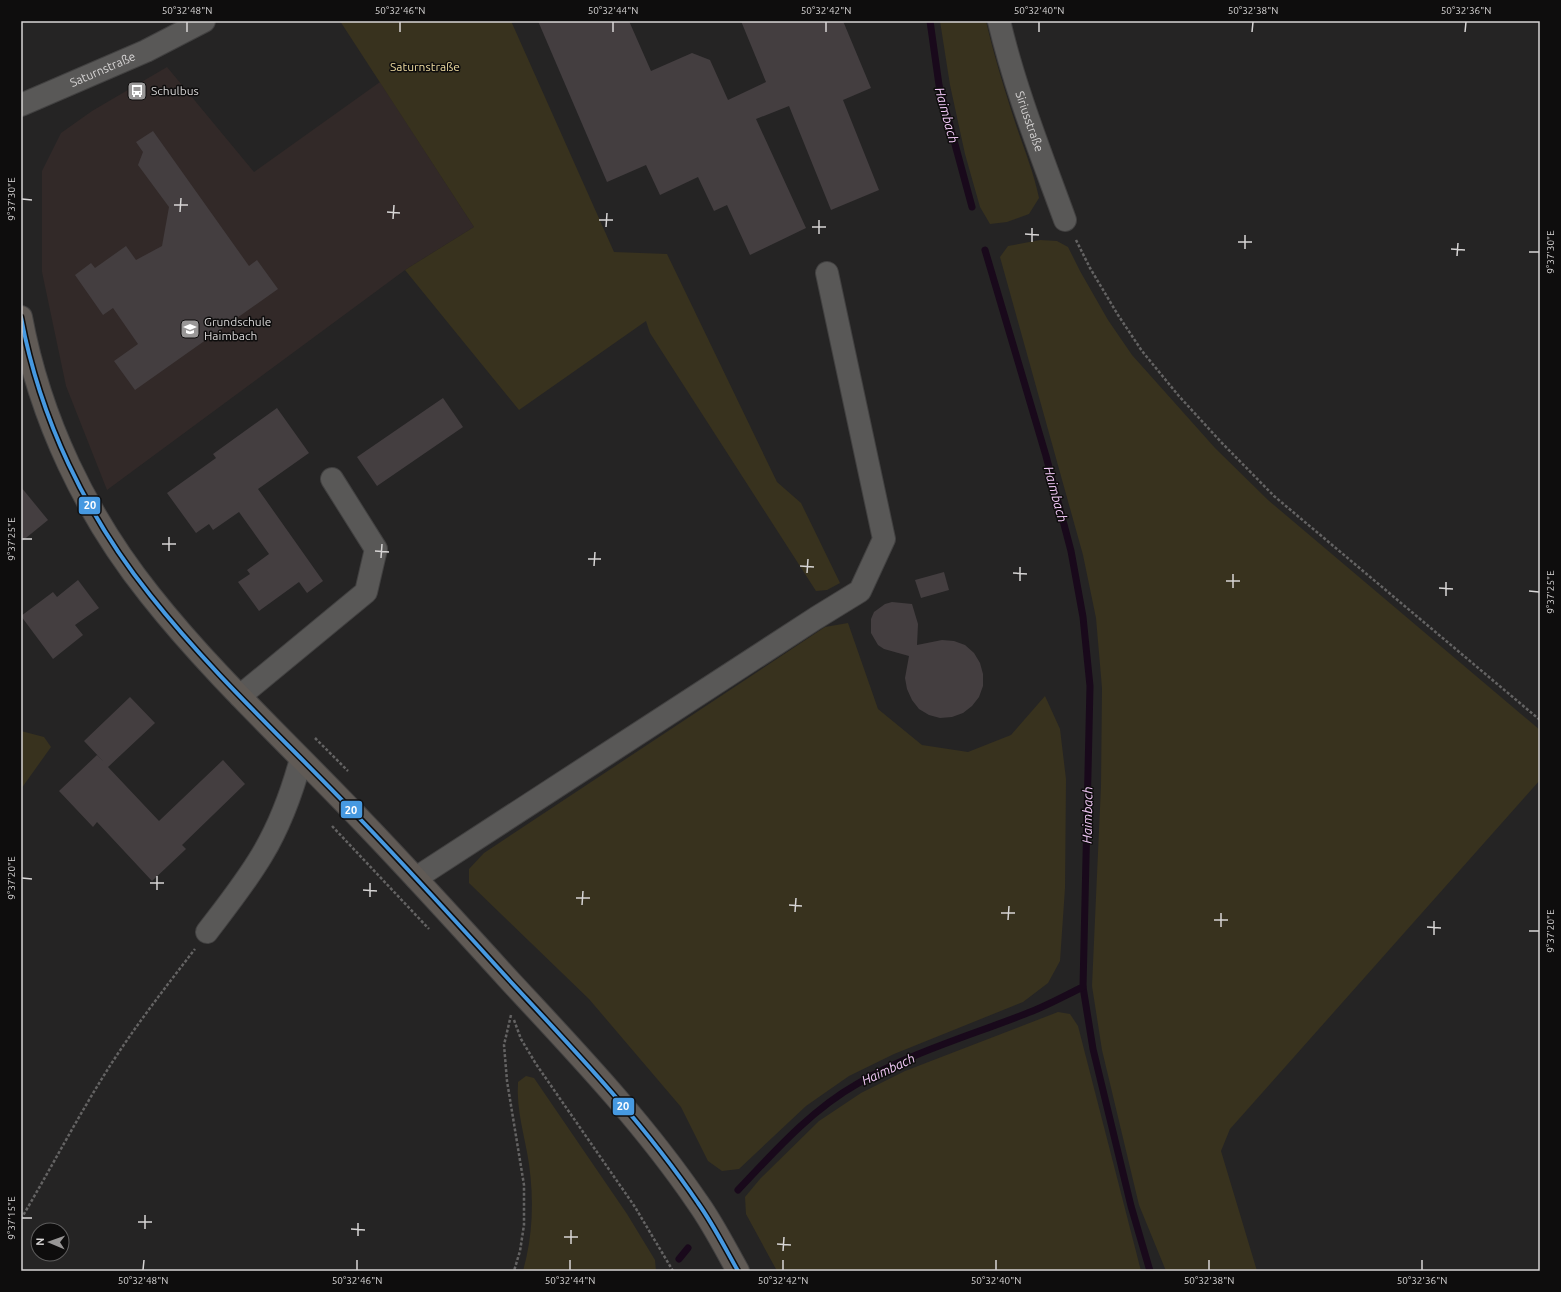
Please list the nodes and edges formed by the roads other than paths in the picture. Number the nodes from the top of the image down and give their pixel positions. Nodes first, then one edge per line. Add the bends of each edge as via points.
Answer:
1 (204, 21) edge
2 (999, 21) edge
3 (21, 105) edge
4 (1065, 220) road end
5 (827, 273) dead end
6 (21, 317) edge
7 (332, 479) dead end
8 (240, 696) junction
9 (301, 759) junction
10 (416, 878) junction
11 (207, 932) road end
12 (738, 1271) edge

1 - 3 street, Saturnstraße via 146,51
2 - 4 street, Siriusstraße via 1029,123
5 - 10 street via 884,539 860,591
6 - 8 main road via 35,378 49,418 92,511 149,594 187,640
7 - 8 street via 376,549 366,592
8 - 9 main road
9 - 10 main road
9 - 11 street via 294,785 262,855
10 - 12 main road via 633,1117 700,1205

